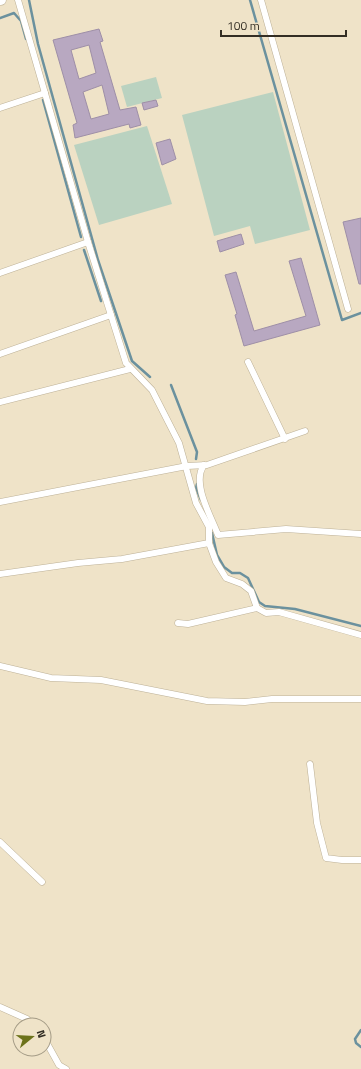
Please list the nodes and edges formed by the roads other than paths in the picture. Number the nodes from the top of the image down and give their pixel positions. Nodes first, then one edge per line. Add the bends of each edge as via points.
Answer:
1 (18, 0) edge
2 (261, 0) edge
3 (45, 93) junction
4 (0, 108) edge
5 (88, 242) junction
6 (0, 273) edge
7 (348, 309) dead end
8 (111, 315) junction
9 (0, 354) edge
10 (248, 362) dead end
11 (130, 369) junction
12 (0, 402) edge
13 (305, 431) dead end
14 (285, 438) junction
15 (204, 465) junction
16 (187, 466) junction
17 (0, 502) edge
18 (361, 534) edge
19 (208, 543) junction
20 (0, 574) edge
21 (256, 608) junction
22 (178, 623) dead end
23 (361, 634) edge
24 (0, 666) edge
25 (361, 699) edge
26 (310, 764) dead end
27 (0, 842) edge
28 (361, 860) edge
29 (42, 882) dead end
30 (0, 1008) edge
31 (22, 1017) edge
32 (52, 1052) edge
33 (66, 1069) edge

1 - 3 street
2 - 7 street
3 - 4 street
3 - 5 street
5 - 6 street
5 - 8 street
8 - 9 street
8 - 11 street
10 - 14 street
11 - 12 street
11 - 16 street via 152,390 179,443
13 - 14 street
14 - 15 street
15 - 16 street
15 - 18 street via 201,469 199,488 218,535 286,529
16 - 17 street
16 - 19 street via 196,503 209,527
19 - 20 street via 122,559
19 - 21 street via 226,578 242,584 251,591
21 - 22 street via 188,624
21 - 23 street via 266,613 279,612
24 - 25 street via 50,678 101,680 207,701
26 - 28 street via 317,823 326,858
27 - 29 street
30 - 31 street
32 - 33 street via 59,1065

